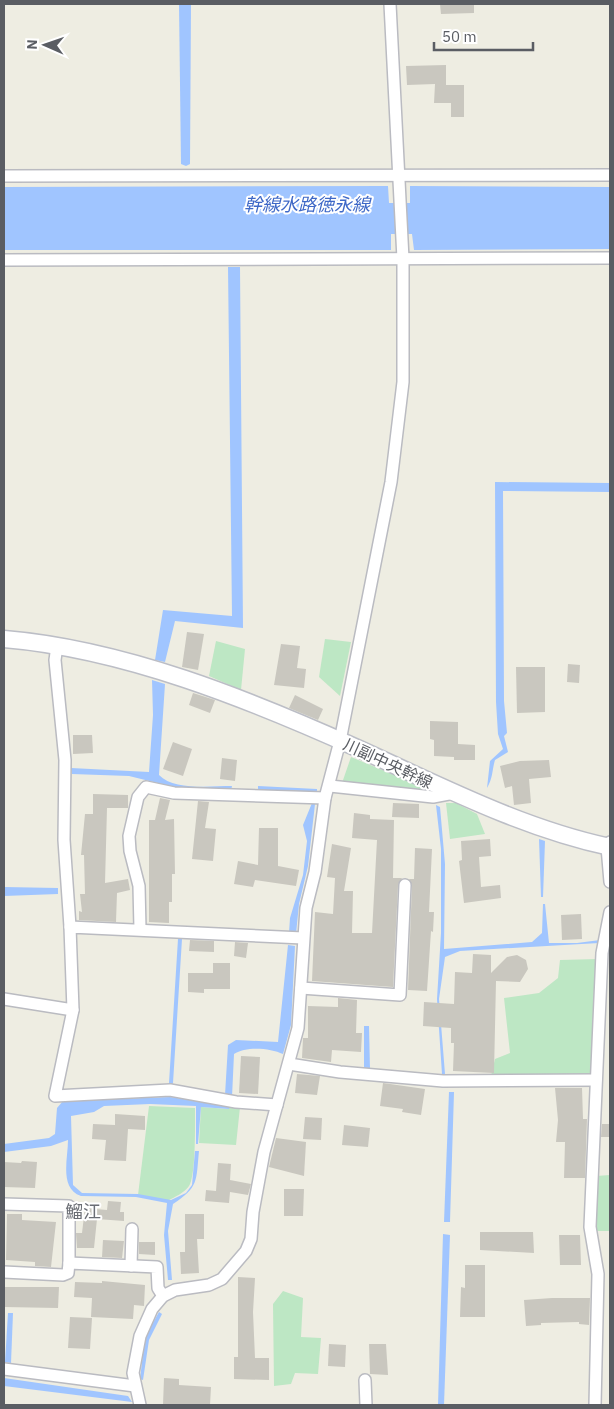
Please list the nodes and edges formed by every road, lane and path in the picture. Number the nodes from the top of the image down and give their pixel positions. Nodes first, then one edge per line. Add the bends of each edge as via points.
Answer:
1 (390, 4) edge
2 (398, 175) junction
3 (610, 175) edge
4 (4, 176) edge
5 (610, 258) edge
6 (403, 259) junction
7 (4, 260) edge
8 (4, 639) edge
9 (57, 646) junction
10 (340, 741) junction
11 (330, 786) junction
12 (454, 793) junction
13 (325, 798) junction
14 (609, 845) edge
15 (610, 882) edge
16 (405, 885) dead end
17 (610, 912) edge
18 (70, 927) junction
19 (140, 929) junction
20 (303, 938) junction
21 (301, 988) junction
22 (4, 1000) edge
23 (73, 1010) junction
24 (289, 1064) junction
25 (596, 1080) junction
26 (277, 1105) junction
27 (4, 1204) edge
28 (132, 1229) dead end
29 (69, 1263) junction
30 (131, 1266) junction
31 (4, 1272) edge
32 (163, 1296) junction
33 (4, 1373) edge
34 (365, 1380) dead end
35 (134, 1386) junction
36 (140, 1405) edge
37 (366, 1405) edge
38 (595, 1405) edge

1 - 2 street
2 - 3 street
2 - 4 street
2 - 6 street
5 - 6 street
6 - 7 street
6 - 10 street via 403,382 391,482
8 - 9 street
9 - 10 street, 川副中央幹線 via 168,674 238,698
9 - 18 street via 65,760 64,840
10 - 11 street
10 - 12 street, 川副中央幹線
11 - 12 street via 433,797
11 - 13 street
12 - 14 street, 川副中央幹線 via 551,831
13 - 19 street via 174,793 146,787 138,797 129,836 140,893
13 - 20 street
14 - 15 street
16 - 21 street via 400,995
17 - 25 street via 602,953
18 - 19 street
18 - 23 street
19 - 20 street
20 - 21 street
21 - 24 street via 298,1028
22 - 23 street
23 - 26 street via 55,1096 170,1090 236,1102
24 - 25 street via 340,1072 443,1080
24 - 26 street
25 - 38 street via 590,1227 598,1274
26 - 32 street via 264,1152 251,1239 246,1251 222,1279
27 - 29 street via 69,1206
28 - 30 street
29 - 30 street
29 - 31 street via 68,1272 63,1275
30 - 32 street via 156,1268 158,1288
32 - 35 street via 152,1309 140,1336 133,1373
33 - 35 street
34 - 37 street
35 - 36 street

